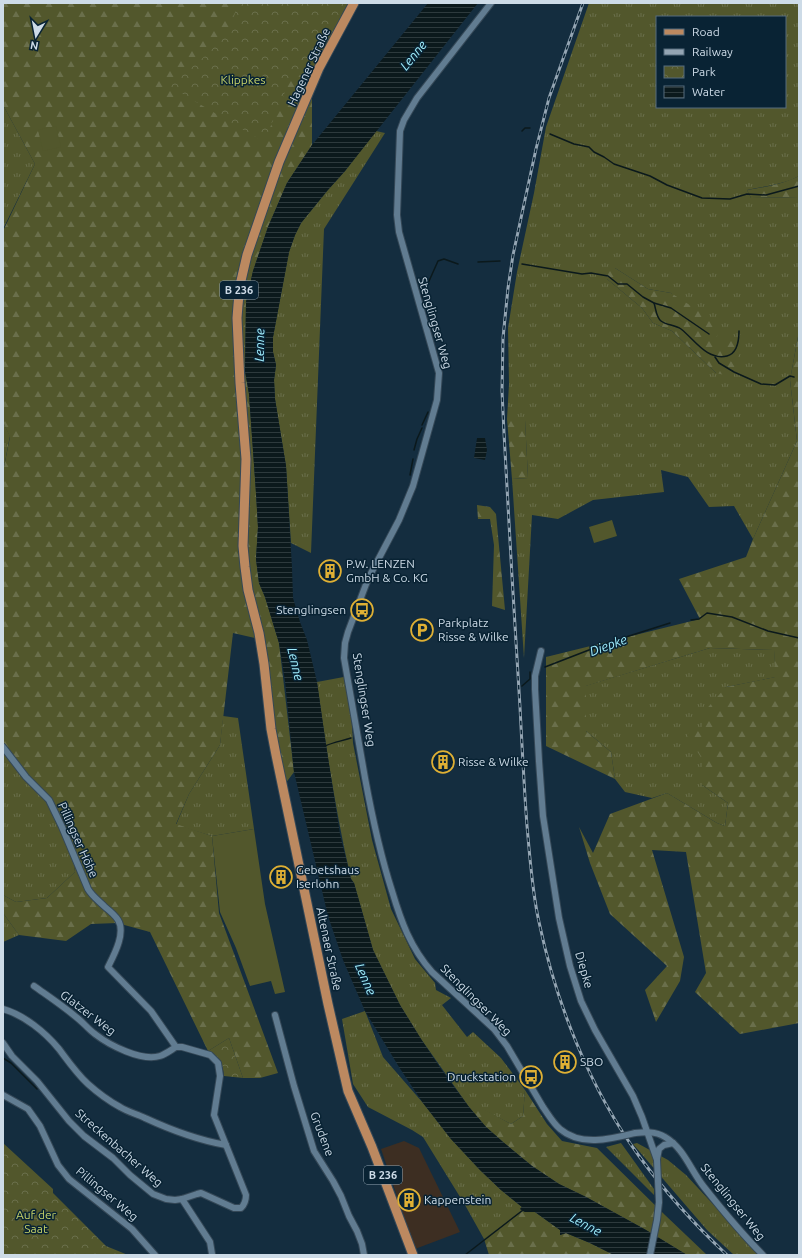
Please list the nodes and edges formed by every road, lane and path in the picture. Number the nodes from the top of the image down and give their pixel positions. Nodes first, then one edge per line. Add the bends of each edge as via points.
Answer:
1 (354, 3) edge
2 (491, 3) edge
3 (248, 590) joint
4 (541, 651) dead end
5 (3, 747) edge
6 (100, 965) dead end
7 (108, 967) junction
8 (34, 986) dead end
9 (3, 1009) edge
10 (276, 1015) dead end
11 (3, 1043) edge
12 (176, 1047) junction
13 (3, 1095) edge
14 (648, 1132) junction
15 (673, 1143) junction
16 (226, 1145) junction
17 (657, 1160) junction
18 (182, 1199) junction
19 (156, 1255) edge
20 (211, 1255) edge
21 (364, 1255) edge
22 (413, 1255) edge
23 (650, 1255) edge
24 (763, 1255) edge

1 - 3 main road, Hagener Straße / B 236 via 319,68 288,142 247,255 240,285 237,318 246,459 243,546
2 - 14 street, Stenglingser Weg, bridge via 417,98 400,131 397,208 399,232 439,373 439,385 413,486 399,520 368,579 348,632 344,658 374,829 400,918 411,944 432,972 494,1029 550,1118 560,1129 570,1136 586,1140 611,1139
3 - 22 main road, Altenaer Straße / B 236 via 259,633 276,755 348,1092
4 - 14 street, Diepke via 535,681 539,760 543,816 559,918 581,1001 633,1096
5 - 7 street, Pillingser Höhe via 26,777 49,800 88,889 120,922 122,932
6 - 7 street
7 - 12 street via 151,1011
8 - 12 street, Glatzer Weg via 113,1046 152,1057 159,1057
9 - 16 street via 19,1016 48,1037 88,1084 111,1102 165,1128
10 - 21 street, Grudene via 314,1151 341,1196 357,1231
11 - 18 street, Streckenbacher Weg via 84,1136 114,1158 153,1194 166,1199
12 - 16 street via 210,1056 218,1063 220,1076 214,1115
13 - 19 street, Pillingser Weg via 28,1109 40,1126 58,1165 69,1179 132,1230
14 - 15 street, Stenglingser Weg via 664,1136
14 - 17 street, Diepke
15 - 17 street via 664,1144 659,1148
15 - 24 street, Stenglingser Weg via 704,1187
16 - 18 street via 246,1195 244,1205 241,1208 234,1208 201,1194
17 - 23 street, Diepke, bridge via 659,1202
18 - 20 street via 210,1242

